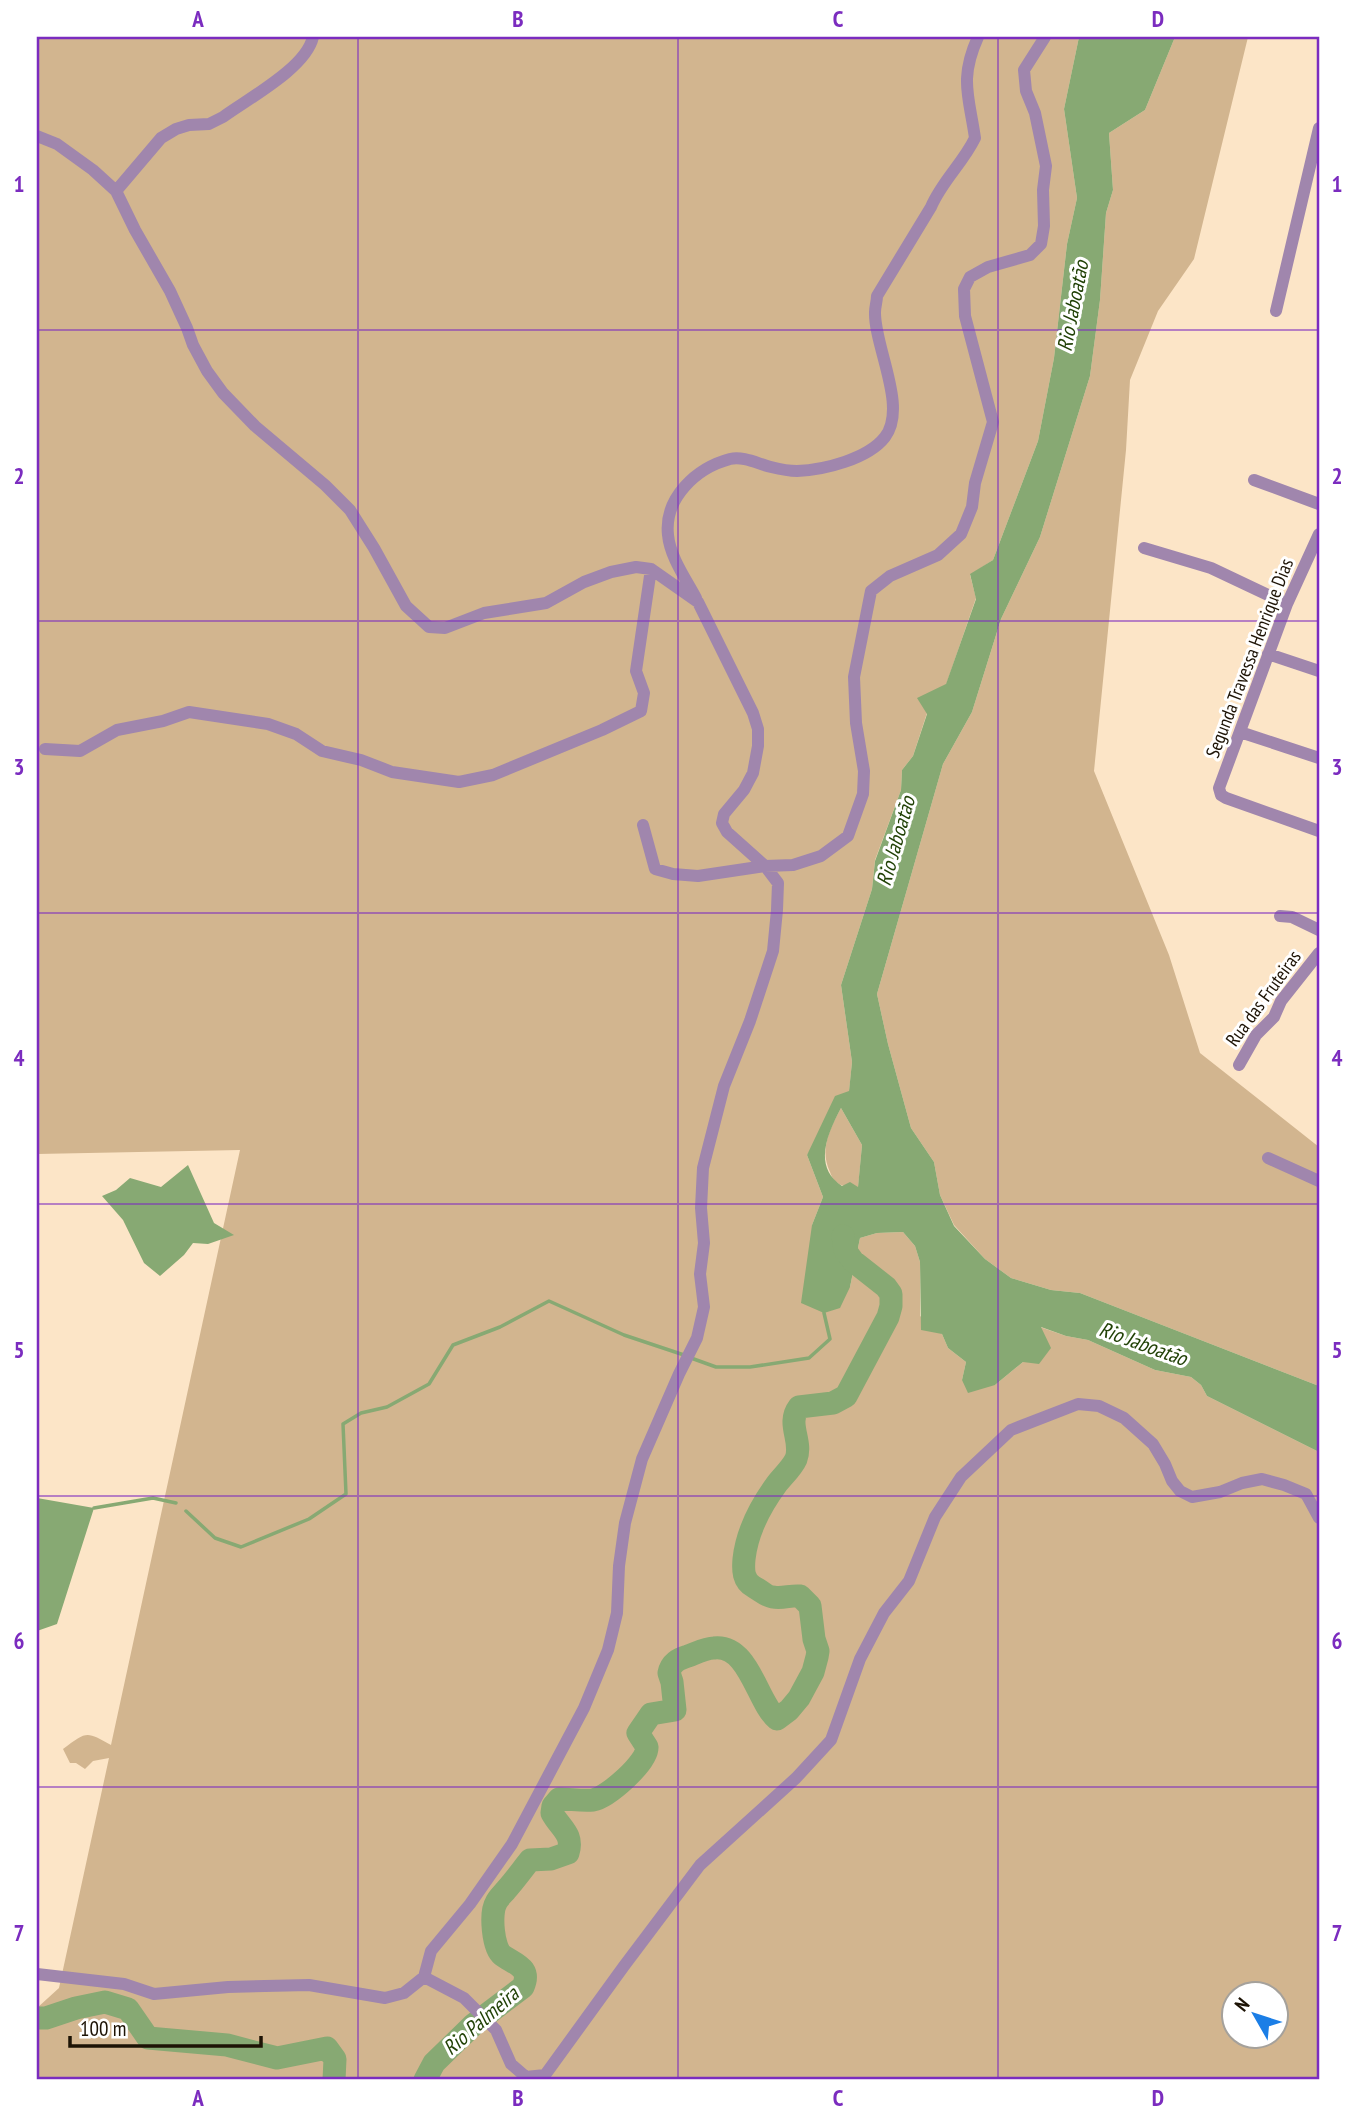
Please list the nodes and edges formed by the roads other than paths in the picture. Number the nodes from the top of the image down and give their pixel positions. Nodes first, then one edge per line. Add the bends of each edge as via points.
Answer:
1 (313, 37) edge
2 (978, 37) edge
3 (1045, 37) edge
4 (1319, 128) edge
5 (37, 136) edge
6 (116, 191) junction
7 (1276, 311) dead end
8 (1254, 480) dead end
9 (1319, 504) edge
10 (1319, 534) edge
11 (1144, 548) dead end
12 (651, 569) junction
13 (698, 602) junction
14 (1287, 604) junction
15 (1268, 654) junction
16 (1319, 671) edge
17 (1240, 732) junction
18 (45, 749) dead end
19 (1319, 758) edge
20 (643, 825) dead end
21 (1319, 831) edge
22 (765, 866) junction
23 (1280, 916) dead end
24 (1319, 930) edge
25 (1319, 953) edge
26 (1239, 1065) dead end
27 (1268, 1158) dead end
28 (1319, 1181) edge
29 (1319, 1518) edge
30 (37, 1974) edge
31 (424, 1977) junction

1 - 6 street via 302,60 223,117 176,129 161,138
2 - 13 street via 966,75 975,138 937,192 877,296 876,324 891,396 892,423 886,436 857,458 821,468 796,471 731,459 697,474 676,498 667,536
3 - 22 street via 1024,70 1046,166 1041,244 1030,255 970,277 964,289 965,316 993,422 972,507 961,534 938,555 890,576 871,591 854,677 863,794 848,836 821,856 793,865
4 - 7 street
5 - 6 street via 57,144
6 - 12 street via 207,371 254,426 349,510 406,606 429,626 445,628 484,613 546,603 611,572
8 - 9 street
10 - 14 street, Segunda Travessa Henrique Dias
11 - 14 street via 1211,568
12 - 13 street
12 - 18 street via 636,671 644,694 641,711 493,775 459,782 392,772 322,751 296,734 268,724 189,712 117,730 80,751
13 - 22 street via 758,729 753,773 723,814 722,823 734,840
14 - 15 street, Segunda Travessa Henrique Dias
15 - 16 street
15 - 17 street, Segunda Travessa Henrique Dias
17 - 19 street
17 - 21 street, Segunda Travessa Henrique Dias via 1220,785 1223,797
20 - 22 street via 655,869 698,876
22 - 31 street via 778,883 773,951 724,1086 703,1168 700,1274 704,1307 697,1338 642,1459 625,1523 617,1613 608,1650 512,1844 431,1951
23 - 24 street, Rua das Fruteiras
25 - 26 street, Rua das Fruteiras via 1256,1035
27 - 28 street
29 - 31 street via 1306,1494 1262,1479 1203,1496 1180,1491 1153,1444 1124,1418 1100,1406 1079,1404 1011,1430 961,1477 935,1517 909,1581 884,1613 860,1659 831,1740 700,1865 545,2076 526,2077 511,2064 496,2030 464,1998
30 - 31 street via 124,1984 154,1994 309,1985 385,1998 404,1993

